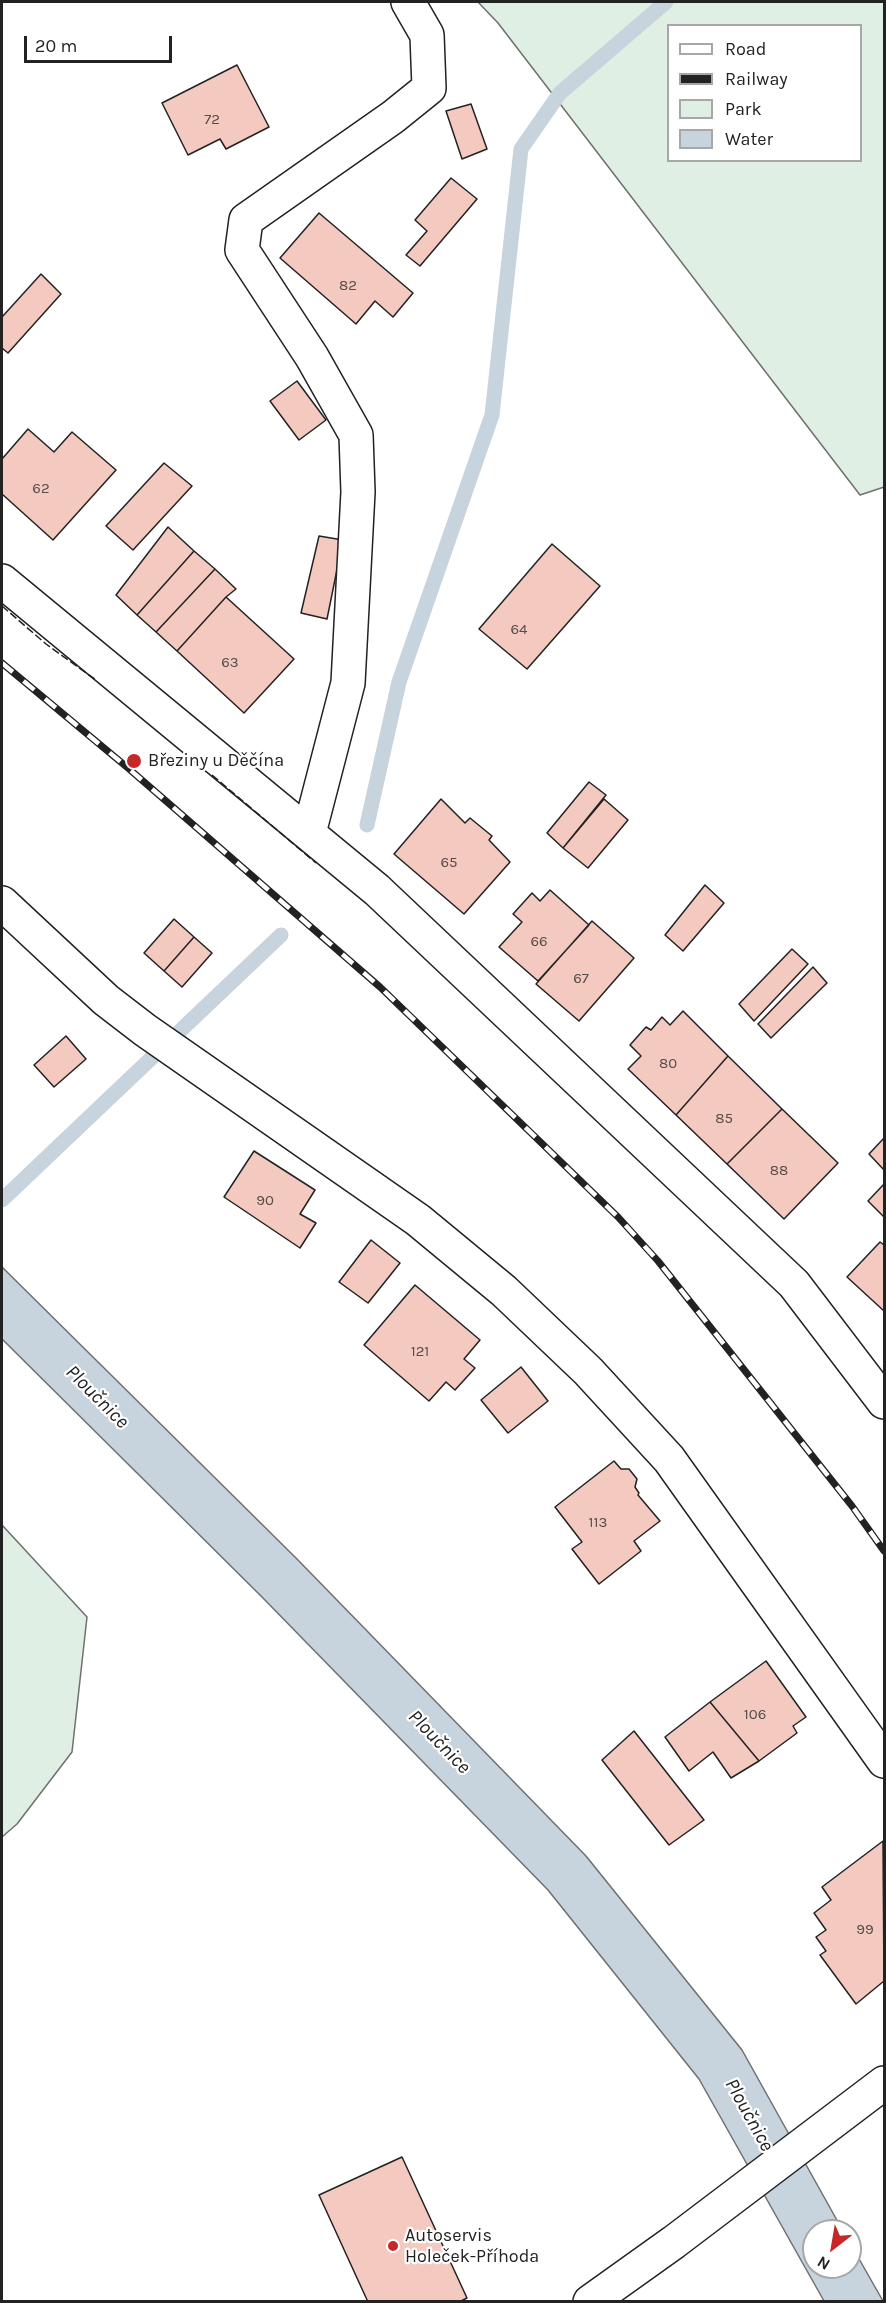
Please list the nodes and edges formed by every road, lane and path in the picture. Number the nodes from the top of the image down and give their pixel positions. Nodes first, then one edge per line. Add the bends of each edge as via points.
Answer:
1 (408, 2) edge
2 (2, 581) edge
3 (309, 833) junction
4 (2, 903) edge
5 (885, 1402) edge
6 (885, 1761) edge
7 (880, 2087) edge
8 (590, 2301) edge

1 - 3 street via 427,35 429,88 246,220 242,250 312,357 356,435 358,492 348,683
2 - 3 street
3 - 5 street via 377,890 794,1284
4 - 6 street via 106,1000 145,1030 418,1220 504,1291 588,1371 669,1460
7 - 8 street

